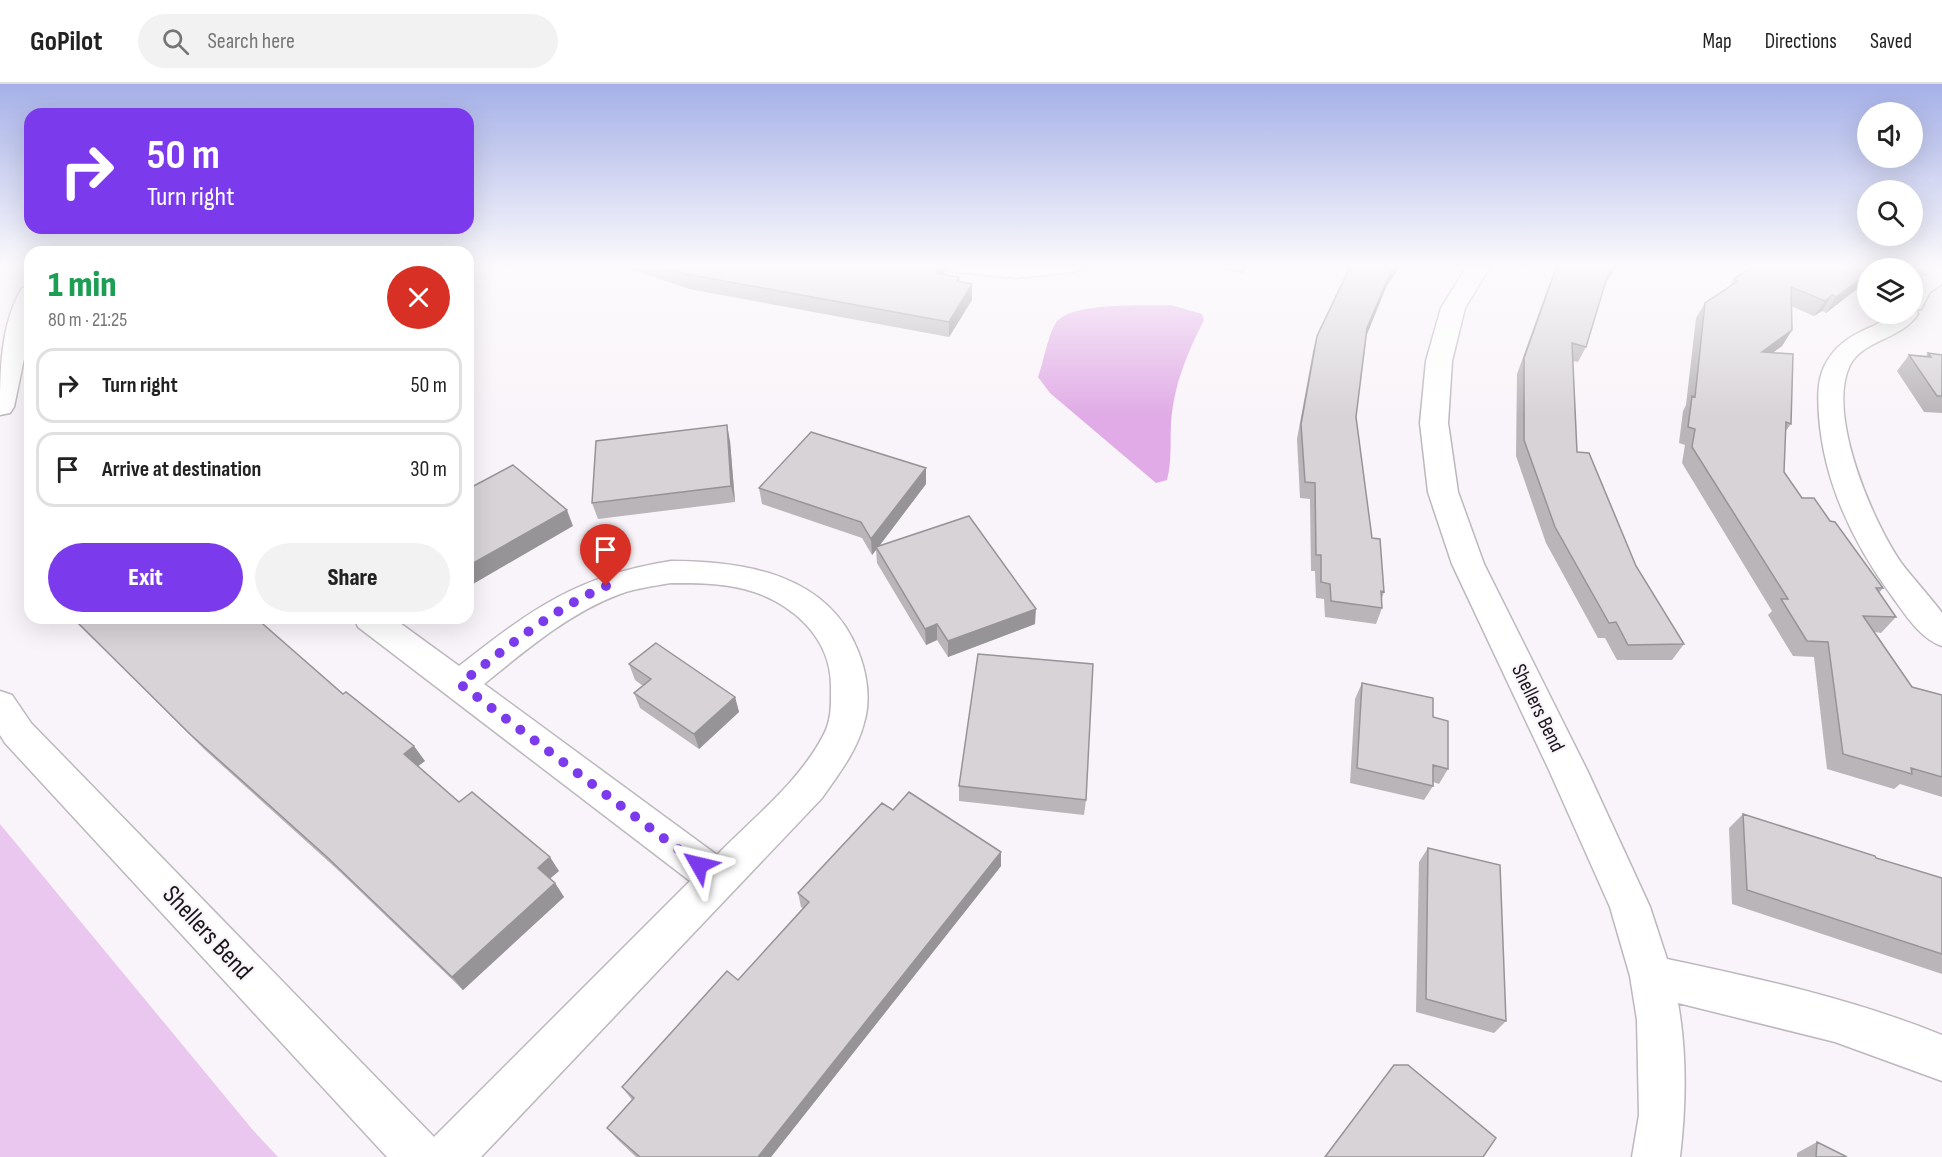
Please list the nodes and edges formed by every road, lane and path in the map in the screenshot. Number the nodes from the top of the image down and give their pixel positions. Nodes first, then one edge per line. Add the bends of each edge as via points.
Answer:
1 (21, 315) edge
2 (1451, 315) edge
3 (1893, 324) edge
4 (0, 407) edge
5 (1930, 613) edge
6 (378, 624) edge
7 (1942, 633) edge
8 (460, 684) junction
9 (0, 705) edge
10 (718, 879) junction
11 (1651, 976) junction
12 (1942, 1058) edge
13 (420, 1157) edge
14 (448, 1157) edge
15 (1656, 1157) edge

1 - 4 street
2 - 11 street, Shellers Bend via 1439,361 1434,423 1443,492 1468,564 1630,907
3 - 5 street via 1855,344 1843,355 1831,391 1832,419 1845,477 1863,526
5 - 7 street
6 - 8 street
8 - 10 street
8 - 10 street via 536,624 574,600 634,577 693,570 723,572 779,587 804,602 827,623 843,652 850,680 849,713 836,748 809,787
9 - 13 street, Shellers Bend via 18,733
10 - 14 street
11 - 12 street via 1840,1022 1906,1042
11 - 15 street, Shellers Bend via 1659,1020 1662,1115

